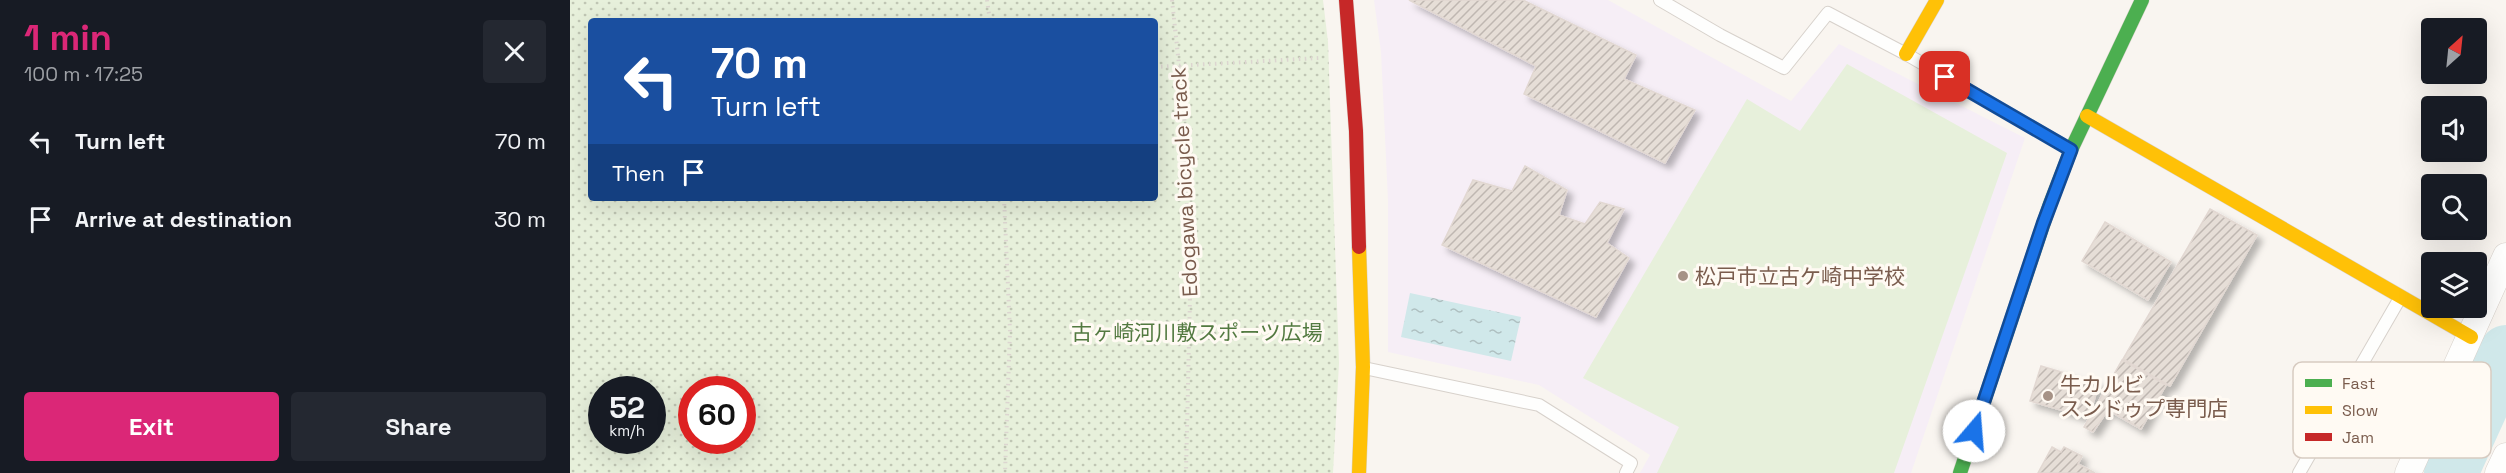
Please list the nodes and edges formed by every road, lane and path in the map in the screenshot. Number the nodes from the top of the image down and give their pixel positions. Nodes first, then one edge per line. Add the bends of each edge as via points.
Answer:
1 (987, 0) edge
2 (1172, 0) edge
3 (1346, 0) edge
4 (1660, 0) edge
5 (1936, 0) edge
6 (2142, 0) edge
7 (990, 18) edge
8 (1906, 54) junction
9 (1320, 58) dead end
10 (1179, 65) junction
11 (1158, 67) edge
12 (2087, 116) junction
13 (2071, 150) junction
14 (1004, 201) edge
15 (2506, 256) edge
16 (2400, 297) junction
17 (2471, 337) junction
18 (2363, 362) edge
19 (2459, 362) edge
20 (1363, 368) junction
21 (2506, 456) edge
22 (2308, 458) edge
23 (2415, 458) edge
24 (1005, 473) edge
25 (1186, 473) edge
26 (1359, 473) edge
27 (1626, 473) edge
28 (1960, 473) edge
29 (2299, 473) edge
30 (2408, 473) edge
31 (2498, 473) edge

1 - 7 path
2 - 10 path, Edogawa bicycle track
3 - 20 street via 1356,132
4 - 8 lane via 1784,68 1828,12
5 - 8 street
6 - 12 street
8 - 13 lane
9 - 10 path
10 - 11 path
10 - 25 path, Edogawa bicycle track via 1183,80 1190,297
12 - 13 street
12 - 16 street
13 - 28 street
14 - 24 path via 1010,331
15 - 17 street
16 - 17 street
16 - 18 lane
17 - 19 street
20 - 26 street
20 - 27 lane via 1539,405 1631,464
21 - 31 street
22 - 29 lane
23 - 30 street

